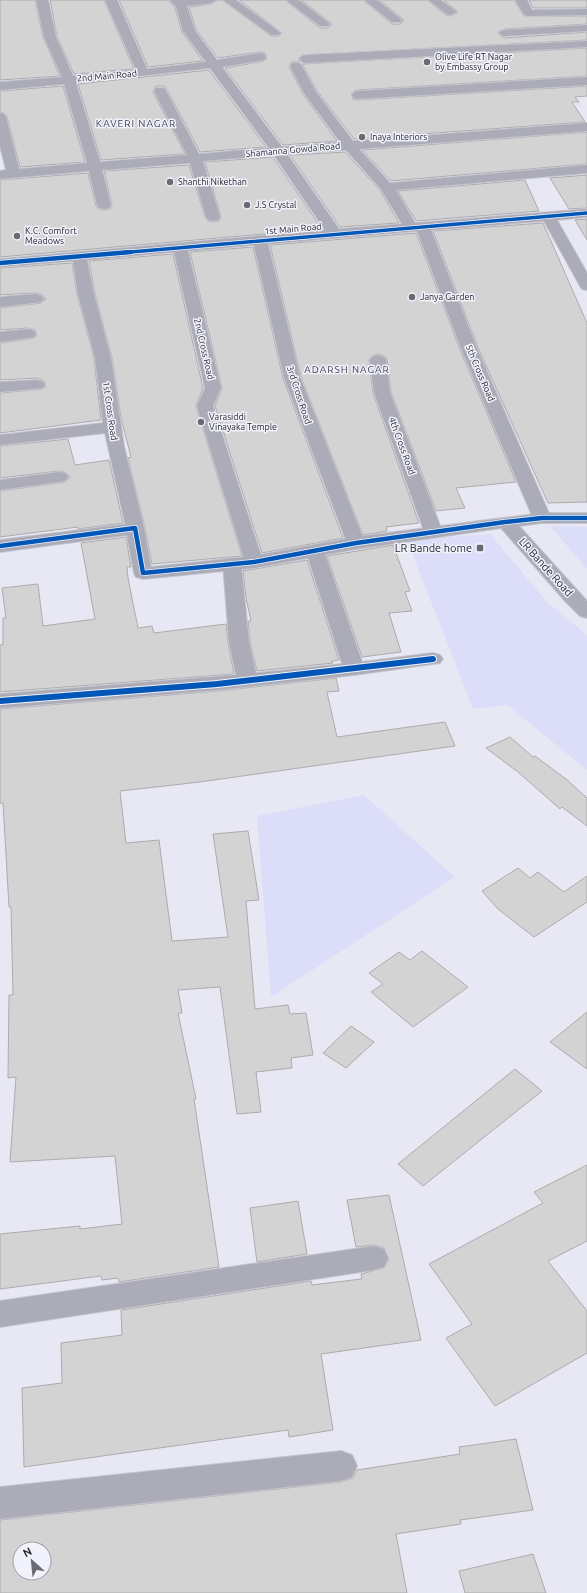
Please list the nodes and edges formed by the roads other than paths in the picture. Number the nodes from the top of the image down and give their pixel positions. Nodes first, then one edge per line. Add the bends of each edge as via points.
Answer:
1 (42, 0) edge
2 (111, 0) edge
3 (211, 0) edge
4 (229, 0) edge
5 (292, 0) edge
6 (370, 0) edge
7 (434, 0) edge
8 (521, 0) edge
9 (178, 2) edge
10 (451, 12) dead end
11 (587, 12) edge
12 (396, 20) dead end
13 (324, 24) dead end
14 (587, 28) edge
15 (275, 33) dead end
16 (505, 33) dead end
17 (587, 44) edge
18 (260, 57) dead end
19 (214, 65) junction
20 (143, 73) junction
21 (69, 80) junction
22 (587, 81) edge
23 (0, 86) edge
24 (160, 92) dead end
25 (358, 94) dead end
26 (0, 117) edge
27 (587, 127) edge
28 (349, 145) junction
29 (278, 150) junction
30 (195, 158) junction
31 (95, 167) junction
32 (587, 169) edge
33 (6, 174) edge
34 (387, 187) junction
35 (104, 205) dead end
36 (587, 213) edge
37 (548, 216) junction
38 (213, 217) dead end
39 (416, 226) junction
40 (335, 234) junction
41 (260, 241) junction
42 (180, 248) junction
43 (78, 256) junction
44 (0, 263) edge
45 (587, 286) edge
46 (36, 299) dead end
47 (0, 302) edge
48 (28, 334) dead end
49 (0, 337) edge
50 (378, 360) dead end
51 (38, 385) dead end
52 (0, 387) edge
53 (112, 427) junction
54 (0, 440) edge
55 (59, 477) dead end
56 (0, 485) edge
57 (542, 518) junction
58 (587, 518) edge
59 (505, 522) junction
60 (135, 528) junction
61 (433, 531) junction
62 (356, 543) junction
63 (0, 546) edge
64 (315, 551) junction
65 (254, 562) junction
66 (232, 564) junction
67 (587, 612) edge
68 (433, 659) dead end
69 (354, 669) junction
70 (247, 680) junction
71 (0, 701) edge
72 (374, 1258) dead end
73 (0, 1314) edge
74 (341, 1466) dead end
75 (0, 1503) edge

1 - 21 street via 50,37
2 - 20 street
3 - 9 street
4 - 15 street
5 - 13 street
6 - 12 street
7 - 10 street
8 - 11 street via 528,13
9 - 19 street via 189,31
14 - 16 street
17 - 28 street, 5th Cross Road via 301,62 310,93
18 - 19 street, 2nd Main Road
19 - 20 street, 2nd Main Road
19 - 29 street
20 - 21 street, 2nd Main Road
21 - 23 street, 2nd Main Road
21 - 31 street
22 - 25 street
24 - 30 street
26 - 33 street
27 - 28 street, Shamanna Gowda Road
28 - 29 street, Shamanna Gowda Road
28 - 34 street, 5th Cross Road
29 - 30 street, Shamanna Gowda Road
29 - 40 street
30 - 31 street, Shamanna Gowda Road
30 - 38 street
31 - 33 street, Shamanna Gowda Road
31 - 35 street
32 - 34 street
34 - 39 street, 5th Cross Road
36 - 37 street, 1st Main Road
37 - 39 street, 1st Main Road
37 - 45 street
39 - 40 street, 1st Main Road
39 - 57 street, 5th Cross Road
40 - 41 street, 1st Main Road
41 - 42 street, 1st Main Road
41 - 62 street, 3rd Cross Road via 292,377
42 - 43 street, 1st Main Road
42 - 65 street, 2nd Cross Road via 214,388 205,406
43 - 44 street, 1st Main Road
43 - 53 street, 1st Cross Road via 103,358
46 - 47 street
48 - 49 street
50 - 61 street, 4th Cross Road via 382,392
51 - 52 street
53 - 54 street
53 - 60 street, 1st Cross Road
55 - 56 street
57 - 58 street
57 - 59 street
59 - 61 street
59 - 67 street, LR Bande Road
60 - 63 street
60 - 66 street, 1st Cross Road via 142,573
61 - 62 street
62 - 64 street
64 - 65 street
64 - 69 street
65 - 66 street
66 - 70 street via 239,642
68 - 69 street
69 - 70 street
70 - 71 street
72 - 73 street
74 - 75 street

